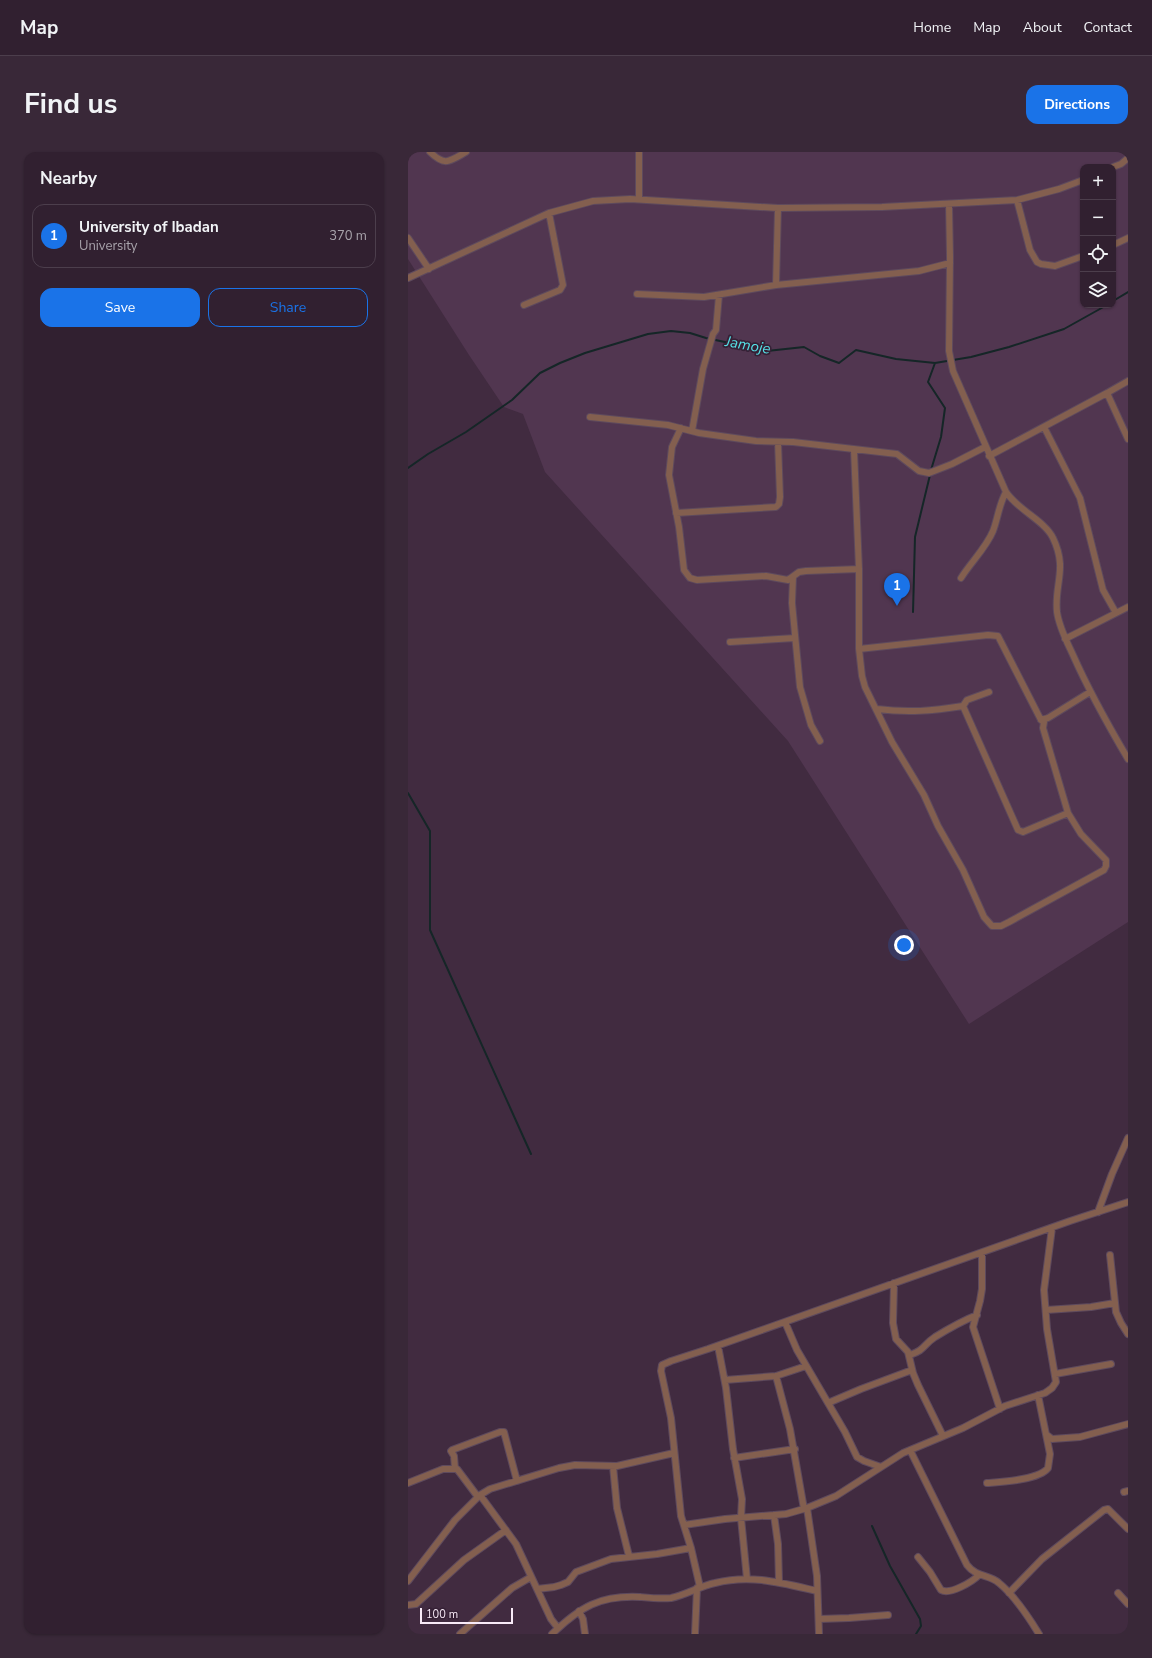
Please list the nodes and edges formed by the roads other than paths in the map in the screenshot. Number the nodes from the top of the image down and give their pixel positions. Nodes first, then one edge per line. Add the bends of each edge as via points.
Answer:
1 (430, 152) edge
2 (466, 152) edge
3 (639, 152) edge
4 (1128, 158) edge
5 (1116, 166) edge
6 (1080, 181) edge
7 (639, 199) junction
8 (1017, 200) junction
9 (949, 204) junction
10 (778, 208) junction
11 (549, 213) junction
12 (408, 238) edge
13 (1128, 238) edge
14 (1116, 244) edge
15 (1080, 257) edge
16 (950, 263) junction
17 (429, 269) junction
18 (408, 278) edge
19 (776, 285) junction
20 (638, 294) dead end
21 (719, 295) junction
22 (524, 305) dead end
23 (1128, 381) edge
24 (1107, 393) junction
25 (590, 417) dead end
26 (1044, 427) junction
27 (681, 428) junction
28 (692, 431) junction
29 (1128, 439) edge
30 (778, 442) junction
31 (985, 447) junction
32 (854, 450) junction
33 (989, 456) junction
34 (1006, 492) junction
35 (676, 513) junction
36 (859, 569) junction
37 (793, 577) junction
38 (961, 578) dead end
39 (1126, 608) edge
40 (1116, 613) junction
41 (1128, 615) edge
42 (795, 638) junction
43 (1065, 639) junction
44 (730, 642) dead end
45 (859, 649) junction
46 (989, 692) dead end
47 (1090, 692) junction
48 (963, 706) junction
49 (877, 709) junction
50 (1041, 720) junction
51 (820, 741) dead end
52 (1128, 760) edge
53 (1068, 813) junction
54 (1128, 1138) edge
55 (1128, 1202) edge
56 (1098, 1212) junction
57 (1052, 1228) junction
58 (982, 1253) junction
59 (1110, 1255) dead end
60 (894, 1283) junction
61 (1115, 1303) junction
62 (1046, 1310) junction
63 (977, 1315) junction
64 (966, 1320) junction
65 (785, 1322) junction
66 (973, 1324) junction
67 (1128, 1334) edge
68 (718, 1346) junction
69 (910, 1355) junction
70 (1111, 1364) dead end
71 (806, 1366) junction
72 (912, 1370) junction
73 (1055, 1374) junction
74 (776, 1376) junction
75 (725, 1380) junction
76 (1038, 1395) junction
77 (828, 1403) junction
78 (1000, 1409) junction
79 (1128, 1424) edge
80 (1047, 1435) junction
81 (943, 1436) junction
82 (795, 1449) junction
83 (910, 1450) junction
84 (674, 1453) junction
85 (734, 1458) junction
86 (613, 1466) junction
87 (881, 1467) junction
88 (455, 1469) junction
89 (517, 1480) junction
90 (408, 1483) edge
91 (987, 1483) dead end
92 (479, 1496) junction
93 (806, 1508) junction
94 (774, 1515) junction
95 (741, 1518) junction
96 (684, 1525) junction
97 (1128, 1529) edge
98 (506, 1530) junction
99 (691, 1548) junction
100 (629, 1556) junction
101 (918, 1557) dead end
102 (979, 1575) junction
103 (531, 1577) junction
104 (747, 1579) junction
105 (408, 1581) edge
106 (779, 1582) junction
107 (698, 1588) junction
108 (537, 1589) junction
109 (817, 1591) junction
110 (1009, 1593) junction
111 (1118, 1593) dead end
112 (1128, 1604) edge
113 (408, 1605) edge
114 (579, 1610) junction
115 (888, 1615) dead end
116 (819, 1619) junction
117 (558, 1628) junction
118 (460, 1634) edge
119 (552, 1634) edge
120 (585, 1634) edge
121 (695, 1634) edge
122 (819, 1634) edge
123 (1039, 1634) edge

1 - 2 street via 438,160 450,161
3 - 7 street
4 - 5 street
6 - 8 street
7 - 10 street
7 - 11 street via 593,201
8 - 9 street
8 - 15 street via 1030,250 1037,262 1055,266
9 - 10 street
9 - 16 street
10 - 19 street
11 - 17 street
11 - 22 street via 563,285 560,290
12 - 17 street
13 - 14 street
16 - 19 street via 890,275
16 - 31 street via 949,351 952,368
17 - 18 street
19 - 21 street
20 - 21 street via 690,298
21 - 28 street via 716,330 703,369
23 - 24 street
24 - 26 street
24 - 29 street
25 - 27 street
26 - 33 street
26 - 40 street via 1080,498 1103,590
27 - 28 street
27 - 35 street via 672,448 669,463 670,485
28 - 30 street
30 - 32 street
30 - 35 street via 780,497 776,507
31 - 32 street via 936,472 929,473 919,471 897,454
31 - 33 street
32 - 36 street
33 - 34 street
34 - 38 street via 1001,500 993,532
34 - 43 street via 1010,499 1052,537 1061,563 1057,613
35 - 37 street via 684,570 690,578 697,580 766,576 788,580
36 - 37 street via 806,571 798,572
36 - 45 street
37 - 42 street
39 - 40 street
39 - 41 street
40 - 43 street
42 - 44 street
42 - 51 street via 800,688 811,726
43 - 47 street
45 - 49 street via 865,687
45 - 50 street via 998,636
46 - 48 street via 967,700
47 - 50 street
47 - 52 street
48 - 49 street via 923,712
48 - 53 street via 1018,830 1023,832
49 - 53 street via 892,742 924,795 984,917 990,924 1001,926 1104,870 1106,860 1081,834
50 - 53 street via 1044,722 1043,728
54 - 56 street
55 - 56 street
56 - 57 street
57 - 58 street
57 - 62 street via 1044,1290
58 - 60 street
58 - 63 street via 982,1290
59 - 61 street
60 - 65 street
60 - 69 street via 893,1323 896,1338
61 - 62 street
61 - 67 street via 1119,1319
62 - 73 street
63 - 64 street
63 - 66 street
64 - 66 street
64 - 69 street via 928,1342 921,1351
65 - 68 street
65 - 71 street
66 - 78 street
68 - 75 street
68 - 84 street via 665,1363 661,1368 671,1418
69 - 72 street
70 - 73 street
71 - 74 street
71 - 77 street
72 - 77 street
72 - 81 street
73 - 76 street via 1054,1386
74 - 75 street
74 - 82 street
75 - 85 street
76 - 78 street
76 - 80 street
77 - 87 street via 857,1457
78 - 81 street
79 - 80 street via 1080,1437 1052,1438
80 - 91 street via 1050,1463 1047,1470 1023,1478
81 - 83 street
82 - 85 street
82 - 93 street
83 - 87 street
83 - 102 street via 967,1565
84 - 86 street
84 - 96 street
85 - 95 street via 742,1499
86 - 89 street via 575,1465
86 - 100 street via 617,1508
87 - 93 street via 836,1496
88 - 89 street via 452,1450 504,1432
88 - 90 street via 444,1469
88 - 92 street
89 - 92 street via 490,1489
92 - 98 street
92 - 105 street via 455,1520
93 - 94 street
93 - 109 street via 812,1538
94 - 95 street
94 - 106 street
95 - 96 street
95 - 104 street
96 - 99 street
97 - 110 street via 1108,1509 1104,1510 1042,1558
98 - 103 street via 516,1544
98 - 113 street via 464,1560 416,1604
99 - 100 street
99 - 107 street
100 - 108 street via 585,1568 576,1572 568,1582 557,1586
101 - 102 street via 944,1592 973,1581
102 - 110 street via 999,1582
103 - 108 street
103 - 118 street via 512,1588
104 - 106 street
104 - 107 street via 721,1581
106 - 109 street
107 - 114 street via 671,1598 614,1598 597,1601
107 - 121 street
108 - 117 street
109 - 116 street
110 - 123 street
111 - 112 street
114 - 117 street
114 - 120 street
115 - 116 street
116 - 122 street
117 - 119 street

